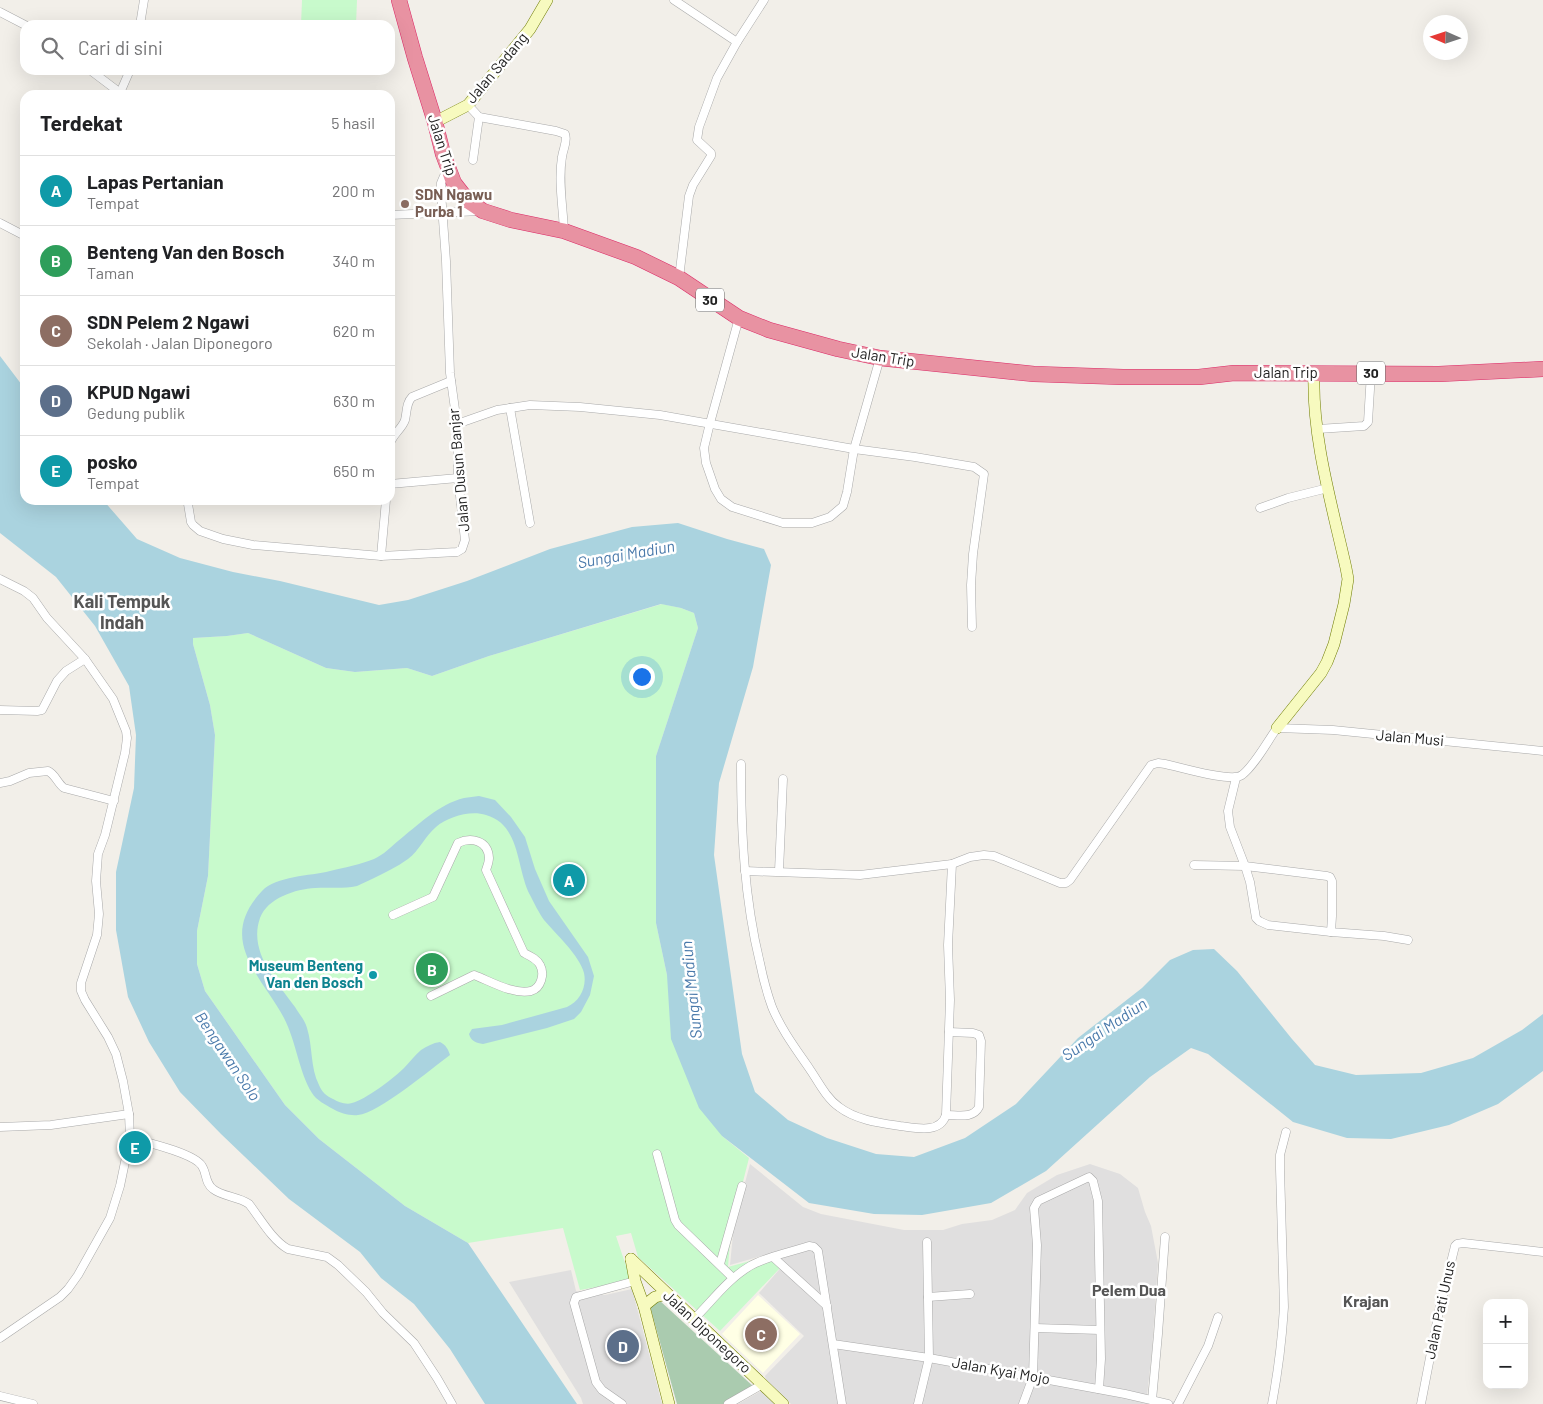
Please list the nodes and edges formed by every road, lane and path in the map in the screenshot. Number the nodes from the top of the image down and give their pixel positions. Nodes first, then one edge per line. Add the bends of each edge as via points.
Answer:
1 (144, 0) edge
2 (399, 0) edge
3 (547, 0) edge
4 (674, 0) edge
5 (764, 0) edge
6 (0, 12) edge
7 (141, 20) edge
8 (20, 22) edge
9 (737, 42) junction
10 (96, 75) edge
11 (128, 75) edge
12 (116, 90) edge
13 (122, 90) edge
14 (468, 106) junction
15 (479, 117) junction
16 (435, 122) junction
17 (473, 160) dead end
18 (448, 168) junction
19 (483, 211) junction
20 (442, 214) junction
21 (395, 215) edge
22 (0, 222) edge
23 (564, 231) junction
24 (20, 233) edge
25 (679, 278) junction
26 (739, 318) junction
27 (880, 358) junction
28 (1543, 369) edge
29 (1314, 374) junction
30 (1371, 374) junction
31 (451, 381) junction
32 (510, 408) junction
33 (710, 423) junction
34 (457, 424) junction
35 (1318, 429) junction
36 (395, 434) edge
37 (854, 449) junction
38 (458, 478) junction
39 (395, 484) edge
40 (1328, 488) junction
41 (188, 505) edge
42 (386, 505) edge
43 (1260, 508) dead end
44 (530, 523) dead end
45 (381, 556) junction
46 (0, 579) edge
47 (972, 627) dead end
48 (85, 659) junction
49 (0, 710) edge
50 (1277, 728) junction
51 (1543, 751) edge
52 (741, 764) dead end
53 (1236, 778) junction
54 (783, 779) dead end
55 (0, 783) edge
56 (114, 801) junction
57 (952, 864) junction
58 (1194, 865) dead end
59 (1245, 866) junction
60 (745, 871) junction
61 (778, 871) junction
62 (393, 915) dead end
63 (1331, 932) junction
64 (1408, 940) dead end
65 (432, 996) dead end
66 (949, 1032) junction
67 (129, 1114) junction
68 (946, 1115) junction
69 (0, 1127) edge
70 (1286, 1132) dead end
71 (130, 1138) junction
72 (657, 1154) dead end
73 (742, 1186) dead end
74 (1165, 1237) dead end
75 (926, 1242) dead end
76 (1543, 1252) edge
77 (773, 1257) junction
78 (720, 1264) junction
79 (733, 1278) junction
80 (635, 1281) junction
81 (667, 1294) junction
82 (970, 1294) dead end
83 (928, 1297) junction
84 (644, 1306) junction
85 (827, 1306) junction
86 (1218, 1317) dead end
87 (694, 1319) junction
88 (1035, 1328) junction
89 (1100, 1330) junction
90 (0, 1338) edge
91 (833, 1344) junction
92 (929, 1358) junction
93 (1033, 1377) junction
94 (763, 1384) junction
95 (1099, 1389) junction
96 (0, 1396) edge
97 (1152, 1400) junction
98 (32, 1404) edge
99 (452, 1404) edge
100 (622, 1404) edge
101 (669, 1404) edge
102 (728, 1404) edge
103 (783, 1404) edge
104 (842, 1404) edge
105 (918, 1404) edge
106 (1023, 1404) edge
107 (1168, 1404) edge
108 (1178, 1404) edge
109 (1272, 1404) edge
110 (1421, 1404) edge

1 - 7 street
2 - 16 highway, Jalan Trip / 30
3 - 14 main road, Jalan Sadang via 530,29
4 - 9 street
5 - 9 street
6 - 8 street
9 - 25 street via 717,78 697,133 699,142 712,156 689,196
10 - 12 street
11 - 13 street
14 - 15 street
14 - 16 main road, Jalan Sadang
15 - 17 street
15 - 23 street via 565,134 561,170
16 - 18 highway, Jalan Trip / 30
18 - 19 highway, Jalan Trip / 30 via 459,190
18 - 20 street, Jalan Dusun Banjar via 441,183
19 - 20 street
19 - 23 highway, Jalan Trip / 30
20 - 21 street
20 - 31 street, Jalan Dusun Banjar
22 - 24 street
23 - 25 highway, Jalan Trip / 30 via 636,257
25 - 26 highway, Jalan Trip / 30
26 - 27 highway, Jalan Trip / 30 via 790,337
26 - 33 street
27 - 29 highway, Jalan Trip / 30 via 1034,374 1199,377 1234,373
27 - 37 street
28 - 30 highway, Jalan Trip / 30 via 1462,374
29 - 30 highway, Jalan Trip / 30
29 - 35 main road
30 - 35 street via 1368,422 1364,426
31 - 34 street, Jalan Dusun Banjar
31 - 36 street via 412,397 403,423
32 - 33 street via 530,405 580,407
32 - 34 street
32 - 44 street
33 - 37 street
33 - 37 street via 704,456 718,496 732,507 783,523 812,523 830,517 843,506
34 - 38 street, Jalan Dusun Banjar
35 - 40 main road
37 - 47 street via 974,467 984,474 973,554
38 - 39 street
38 - 45 street, Jalan Dusun Banjar via 465,540 462,549
40 - 43 street
40 - 50 main road via 1348,579 1344,604 1334,644 1321,673
41 - 45 street, Jalan Dusun Banjar via 193,525 223,539 253,545
42 - 45 street
46 - 48 street via 33,598
48 - 49 street via 66,671 40,710
48 - 56 street via 112,699 126,731 126,753
50 - 51 street, Jalan Musi via 1333,730
50 - 53 street via 1250,767
52 - 60 street
53 - 57 street via 1165,764 1151,765 1066,883 994,856 970,857
53 - 59 street via 1228,811 1230,827
54 - 61 street
55 - 56 street via 28,773 48,771 64,788
56 - 67 street via 98,854 98,926 82,977 82,991 116,1054
57 - 61 street via 860,875
57 - 66 street via 948,945
58 - 59 street
59 - 63 street via 1259,921 1268,925
59 - 63 street via 1330,877
60 - 61 street
60 - 68 street via 756,947 772,1006 790,1040 832,1101 847,1112 869,1120 901,1126 936,1127
62 - 65 street via 433,896 458,843 469,839 483,844 489,858 486,870 524,953 540,964 541,982 531,991 522,991 474,975
63 - 64 street
66 - 68 street
66 - 68 street via 979,1035 979,1107 970,1115
67 - 69 street via 51,1125
67 - 71 street
70 - 109 street via 1280,1155 1283,1329
71 - 90 street via 110,1218 78,1275 60,1297
71 - 99 street via 178,1152 198,1162 211,1188 244,1200 283,1246 327,1258 338,1265 414,1343
72 - 78 street via 675,1220
73 - 78 street
74 - 97 street
75 - 83 street
76 - 110 street, Jalan Pati Unus via 1463,1243 1455,1246
77 - 79 street via 751,1265
77 - 85 street
77 - 85 street via 809,1246 816,1249
78 - 79 street
79 - 87 street
80 - 81 main road, Jalan Diponegoro via 631,1259
80 - 84 main road
80 - 100 street via 576,1297 574,1303 596,1382
81 - 84 main road via 655,1297
81 - 87 main road, Jalan Diponegoro
82 - 83 street
83 - 92 street
84 - 101 main road
85 - 91 street
86 - 108 street via 1208,1346
87 - 94 main road, Jalan Diponegoro
88 - 89 street
88 - 89 street via 1038,1245 1034,1208 1044,1198 1089,1177 1098,1201
88 - 93 street
89 - 95 street
91 - 92 street, Jalan Kyai Mojo
91 - 104 street
92 - 93 street, Jalan Kyai Mojo
92 - 105 street
93 - 95 street, Jalan Kyai Mojo
93 - 106 street
94 - 102 street
94 - 103 main road, Jalan Diponegoro
95 - 97 street, Jalan Kyai Mojo
96 - 98 street
97 - 107 street, Jalan Kyai Mojo

